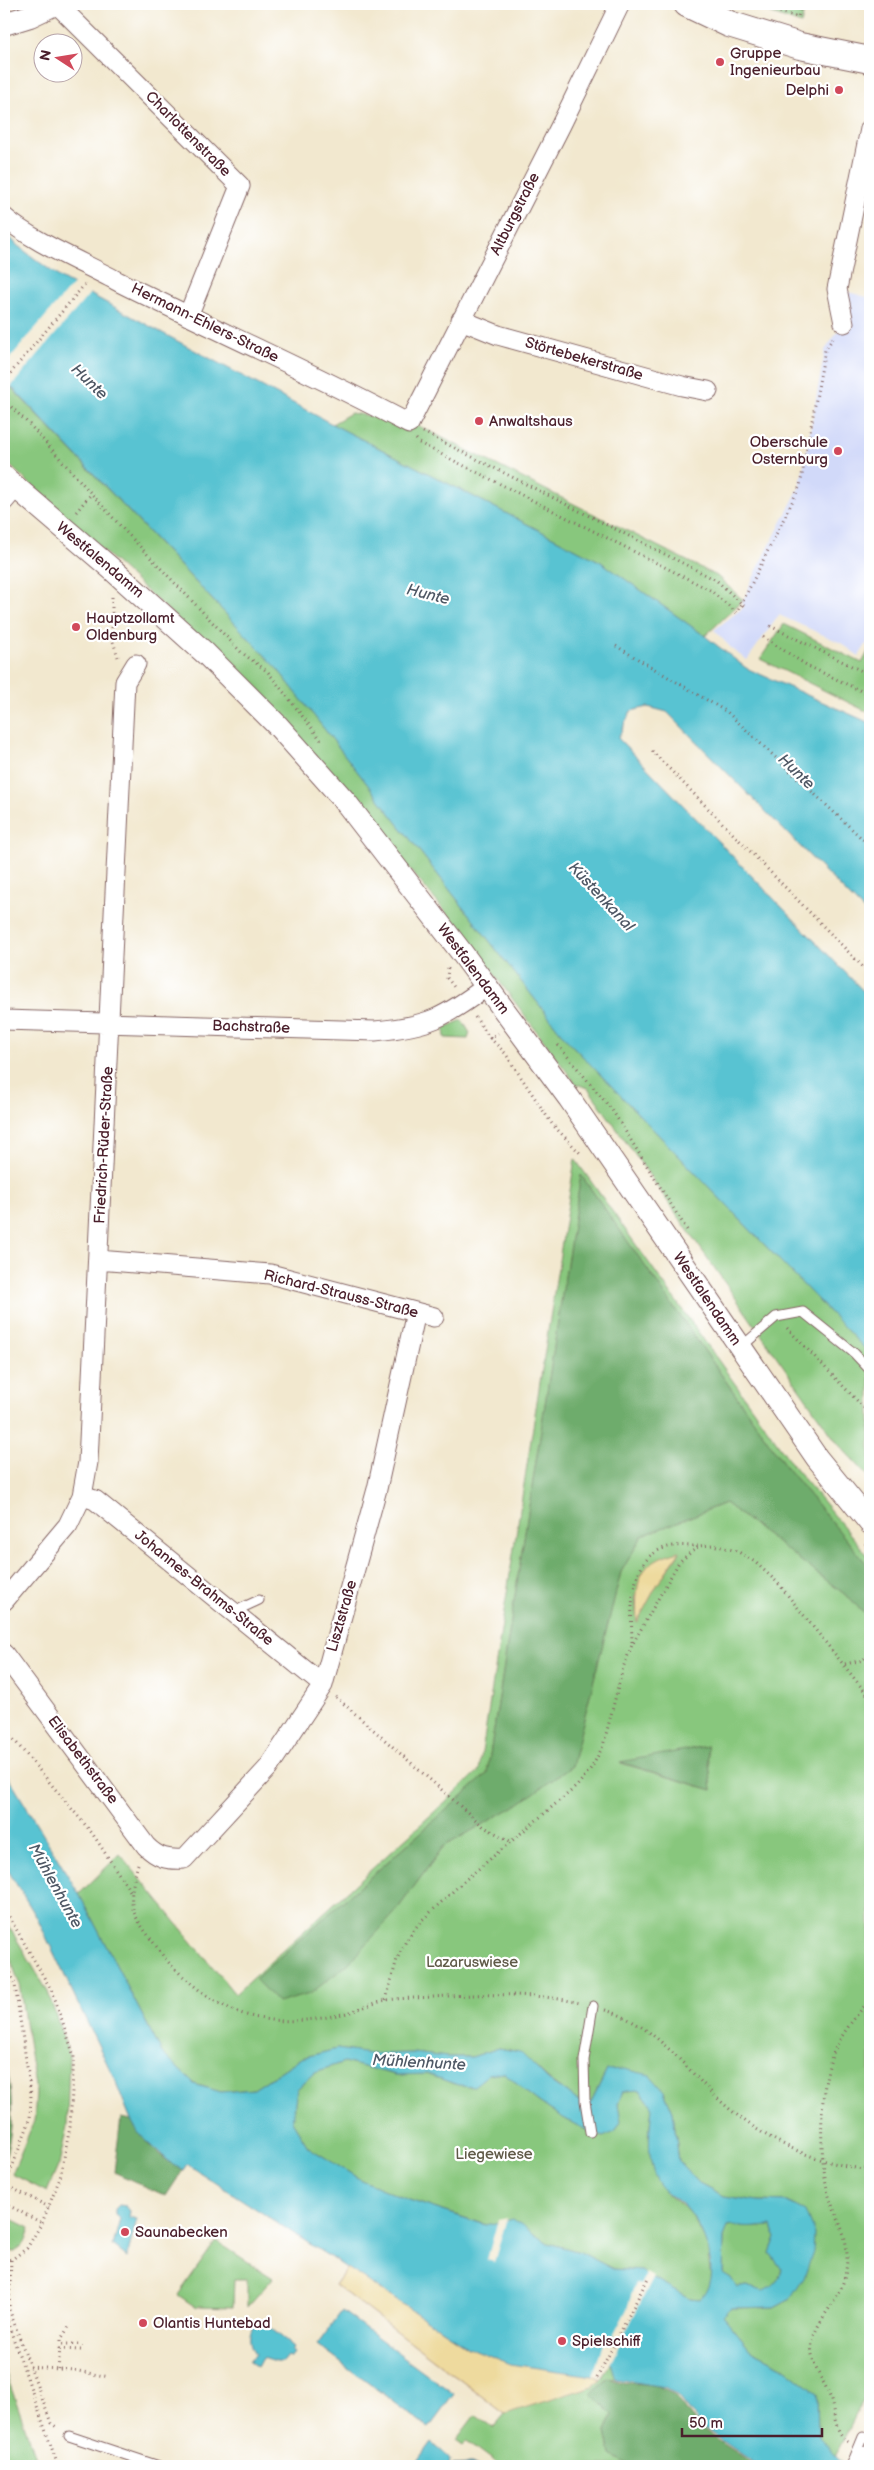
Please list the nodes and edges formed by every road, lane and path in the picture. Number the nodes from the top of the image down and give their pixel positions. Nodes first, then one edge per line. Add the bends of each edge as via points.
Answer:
1 (56, 4) edge
2 (620, 4) edge
3 (687, 4) edge
4 (752, 4) edge
5 (801, 4) edge
6 (4, 24) edge
7 (870, 60) edge
8 (870, 129) edge
9 (4, 217) edge
10 (90, 280) dead end
11 (188, 316) junction
12 (461, 320) junction
13 (844, 323) joint
14 (4, 382) edge
15 (708, 391) dead end
16 (4, 400) edge
17 (29, 424) dead end
18 (409, 424) junction
19 (8, 489) edge
20 (112, 588) dead end
21 (743, 605) junction
22 (770, 626) dead end
23 (763, 637) dead end
24 (616, 646) dead end
25 (136, 664) dead end
26 (870, 675) edge
27 (125, 682) junction
28 (870, 695) edge
29 (652, 750) dead end
30 (870, 846) edge
31 (870, 974) edge
32 (487, 986) junction
33 (4, 1020) edge
34 (110, 1024) junction
35 (98, 1260) junction
36 (425, 1314) joint
37 (776, 1317) junction
38 (740, 1347) junction
39 (870, 1370) edge
40 (870, 1414) edge
41 (82, 1496) junction
42 (870, 1523) edge
43 (699, 1546) junction
44 (259, 1600) dead end
45 (4, 1601) edge
46 (233, 1612) junction
47 (632, 1645) junction
48 (870, 1653) edge
49 (4, 1654) edge
50 (845, 1664) junction
51 (323, 1685) junction
52 (870, 1698) edge
53 (4, 1728) edge
54 (510, 1841) junction
55 (146, 1846) junction
56 (167, 1860) joint
57 (130, 1891) junction
58 (4, 1908) edge
59 (4, 1954) edge
60 (386, 2000) junction
61 (870, 2000) edge
62 (594, 2006) junction
63 (590, 2132) dead end
64 (822, 2159) junction
65 (870, 2170) edge
66 (4, 2183) edge
67 (4, 2203) edge
68 (49, 2207) junction
69 (42, 2223) junction
70 (4, 2258) edge
71 (11, 2260) junction
72 (649, 2276) dead end
73 (4, 2312) edge
74 (70, 2325) dead end
75 (30, 2367) junction
76 (58, 2369) junction
77 (109, 2377) dead end
78 (597, 2378) dead end
79 (69, 2436) joint
80 (864, 2453) edge
81 (58, 2466) edge
82 (159, 2466) edge
83 (850, 2466) edge

1 - 6 street
1 - 11 street, Charlottenstraße via 240,186
2 - 12 street, Altburgstraße
3 - 7 main road via 728,24 800,46
4 - 5 path via 798,17
8 - 13 street via 837,289
9 - 11 street, Hermann-Ehlers-Straße via 59,251
10 - 14 path
11 - 18 street, Hermann-Ehlers-Straße
12 - 15 street, Störtebekerstraße via 498,335
12 - 18 street, Altburgstraße
13 - 21 path via 826,350 800,486
16 - 17 path
18 - 21 path via 716,580
18 - 21 path via 418,443 710,590 737,613
19 - 32 street, Westfalendamm via 121,577 206,654 278,726 344,800
20 - 27 path via 112,638
22 - 26 path
23 - 28 path via 808,666
24 - 30 path via 727,712
25 - 27 street, Friedrich-Rüder-Straße
27 - 34 street, Friedrich-Rüder-Straße
29 - 31 path
32 - 34 street, Bachstraße via 448,1014 409,1028 375,1031
32 - 38 street, Westfalendamm via 619,1169
33 - 34 street, Bachstraße
34 - 35 street, Friedrich-Rüder-Straße
35 - 36 street, Richard-Strauss-Straße via 270,1274
35 - 41 street, Friedrich-Rüder-Straße via 88,1462
36 - 51 street, Lisztstraße
37 - 38 lane
37 - 39 lane via 803,1312 854,1352
37 - 40 path
38 - 42 street, Westfalendamm via 817,1458
41 - 45 street, Friedrich-Rüder-Straße via 68,1525
41 - 46 street, Johannes-Brahms-Straße via 95,1500
43 - 47 path via 679,1562
43 - 47 path via 674,1546 659,1550 646,1560 633,1589 630,1612
43 - 50 path via 713,1545 736,1551 755,1562 778,1583
44 - 46 lane
46 - 51 street, Johannes-Brahms-Straße
47 - 54 path via 603,1746 592,1767 577,1786
48 - 50 path via 863,1660
49 - 55 street, Elisabethstraße
50 - 52 path
51 - 54 path via 484,1826
51 - 56 street, Lisztstraße via 268,1768 184,1859
53 - 57 path via 92,1833
54 - 60 path via 420,1922 397,1959
55 - 56 street, Elisabethstraße
55 - 57 path
57 - 60 path via 134,1916 165,1959 205,1996 239,2014 274,2021 306,2020
58 - 68 path via 53,1993 74,2056 70,2127 60,2178
59 - 66 path via 15,1984 31,2094 30,2120
60 - 62 path via 466,1995 533,1996
61 - 64 path via 838,2044 829,2068
62 - 63 lane via 584,2060
62 - 64 path via 631,2021 655,2036 738,2117 800,2154
64 - 65 path
64 - 80 path via 828,2191 844,2228 847,2260 839,2293 812,2341 812,2359 830,2397 838,2434
66 - 68 path
67 - 69 path
68 - 69 path
69 - 71 path via 27,2248
70 - 71 path
71 - 75 path via 9,2309
72 - 78 path
73 - 81 path
74 - 76 path via 61,2338 61,2344 81,2344 81,2350 60,2349
75 - 76 path
75 - 79 path via 51,2423
76 - 77 path
79 - 82 lane
80 - 83 lane

